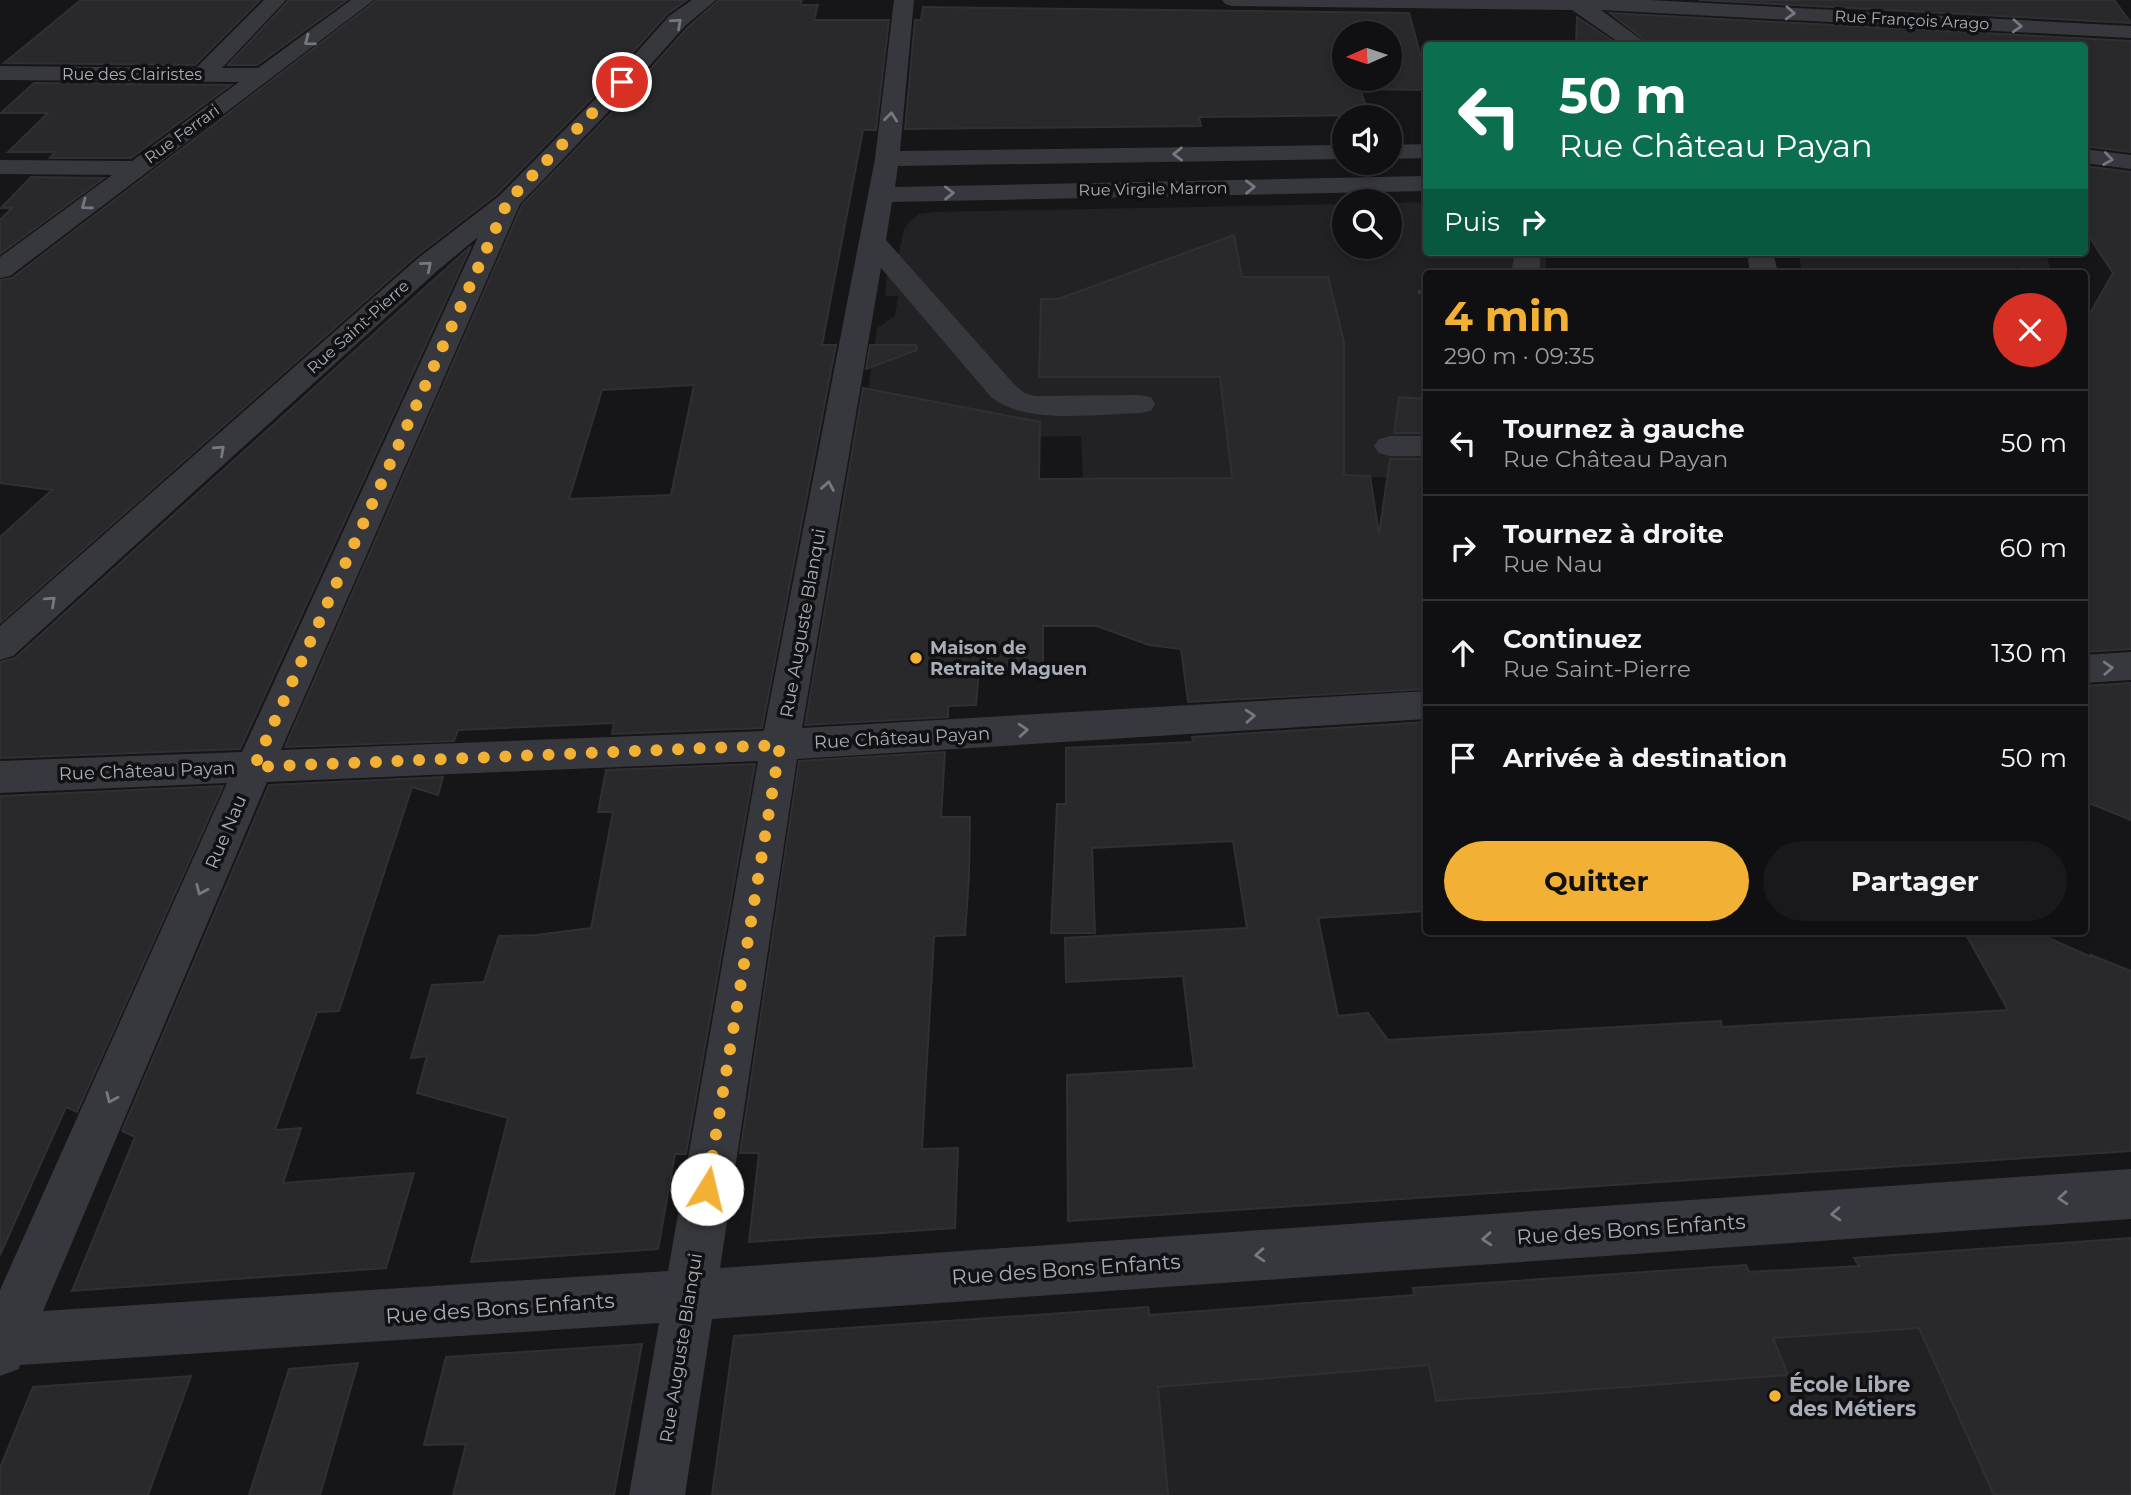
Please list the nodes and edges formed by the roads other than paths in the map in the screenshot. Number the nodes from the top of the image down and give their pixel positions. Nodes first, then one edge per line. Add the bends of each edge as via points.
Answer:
1 (276, 0) edge
2 (364, 0) edge
3 (706, 0) edge
4 (904, 0) edge
5 (1232, 0) edge
6 (1574, 2) edge
7 (2131, 32) edge
8 (1633, 42) edge
9 (0, 73) edge
10 (202, 75) junction
11 (263, 75) junction
12 (1423, 151) edge
13 (1402, 152) edge
14 (1332, 153) edge
15 (2088, 157) edge
16 (2131, 162) edge
17 (0, 167) edge
18 (135, 168) junction
19 (884, 177) junction
20 (1423, 183) edge
21 (508, 201) junction
22 (872, 241) junction
23 (0, 270) edge
24 (881, 307) junction
25 (930, 308) junction
26 (1140, 404) dead end
27 (1390, 446) dead end
28 (1423, 446) edge
29 (0, 647) edge
30 (2131, 666) edge
31 (2088, 668) edge
32 (1423, 705) edge
33 (780, 745) junction
34 (254, 767) junction
35 (0, 777) edge
36 (2131, 1194) edge
37 (689, 1295) junction
38 (2, 1343) edge
39 (657, 1495) edge

1 - 10 street
2 -> 11 street, Rue Ferrari
21 -> 3 street, Rue Saint-Pierre via 677,21
19 -> 4 street, Rue Auguste Blanqui
5 - 6 street, Rue François Arago
6 -> 7 street, Rue François Arago
6 - 8 street
9 - 10 street, Rue des Clairistes
10 - 11 street, Rue des Clairistes
11 - 18 street, Rue Ferrari
12 - 13 street
14 -> 19 street, Rue Virgile Marron
15 -> 16 street
17 - 18 street
18 -> 23 street, Rue Ferrari
19 -> 20 street, Rue Virgile Marron
19 - 22 street, Rue Auguste Blanqui
29 -> 21 street, Rue Saint-Pierre via 427,265
21 - 34 street, Rue Nau
22 - 24 street, Rue Auguste Blanqui
22 - 25 street
24 - 25 street
33 -> 24 street, Rue Auguste Blanqui
25 - 26 street via 1014,400 1035,405
27 - 28 street
31 -> 30 street
33 -> 32 street, Rue Château Payan
33 - 34 street, Rue Château Payan
33 - 37 street, Rue Auguste Blanqui
34 - 35 street, Rue Château Payan
34 -> 38 street, Rue Nau
36 -> 37 street, Rue des Bons Enfants
37 - 38 street, Rue des Bons Enfants
37 - 39 street, Rue Auguste Blanqui

